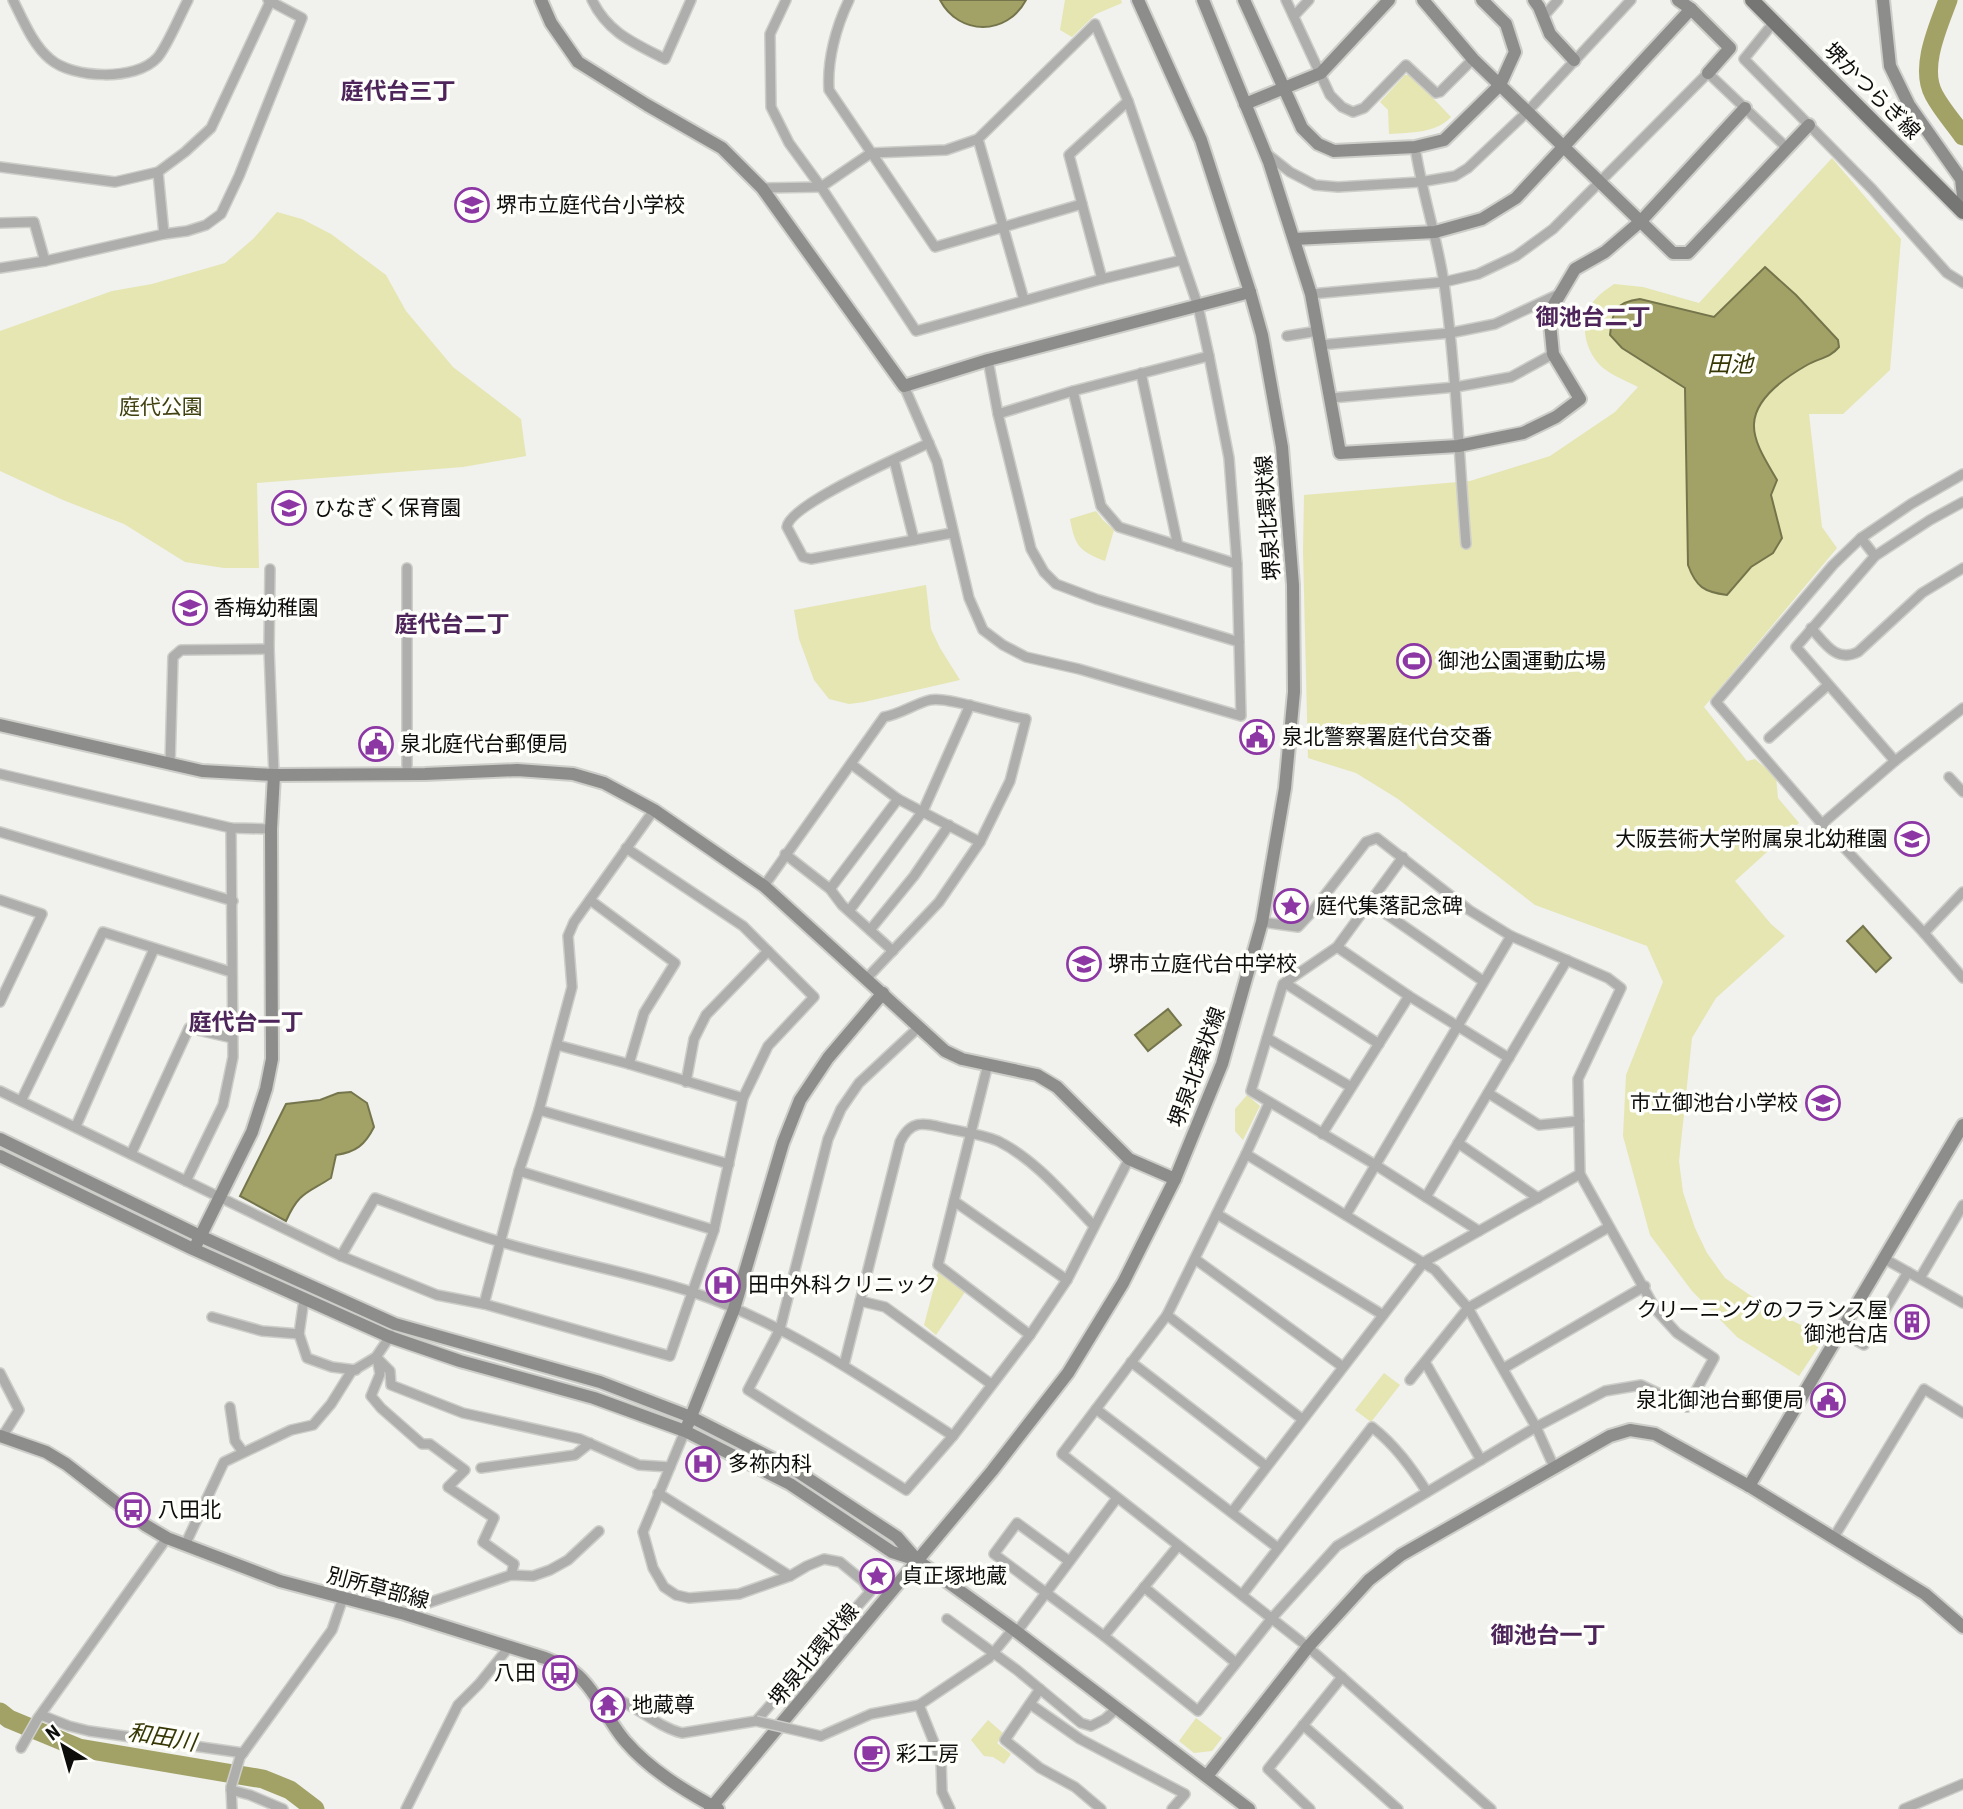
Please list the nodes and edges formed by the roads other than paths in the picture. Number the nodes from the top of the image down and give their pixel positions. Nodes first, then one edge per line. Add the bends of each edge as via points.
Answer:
1 (13, 0) edge
2 (187, 0) edge
3 (541, 0) edge
4 (592, 0) edge
5 (691, 0) edge
6 (786, 0) edge
7 (849, 0) edge
8 (1138, 0) edge
9 (1203, 0) edge
10 (1244, 0) edge
11 (1286, 0) edge
12 (1309, 0) edge
13 (1389, 0) edge
14 (1423, 0) edge
15 (1482, 0) edge
16 (1534, 0) edge
17 (1558, 0) edge
18 (1631, 0) edge
19 (1678, 0) edge
20 (1752, 0) edge
21 (1883, 0) edge
22 (269, 1) edge
23 (1691, 9) junction
24 (1294, 16) junction
25 (1543, 17) junction
26 (1774, 22) junction
27 (1473, 59) junction
28 (1574, 60) junction
29 (1321, 73) junction
30 (1708, 73) junction
31 (1500, 86) junction
32 (1284, 87) junction
33 (1128, 101) junction
34 (1245, 104) junction
35 (1745, 108) junction
36 (1527, 111) junction
37 (1809, 125) junction
38 (978, 139) junction
39 (1564, 146) junction
40 (1415, 147) junction
41 (1787, 148) junction
42 (1265, 152) junction
43 (871, 153) junction
44 (0, 167) edge
45 (158, 173) junction
46 (1601, 181) junction
47 (1420, 182) junction
48 (821, 187) junction
49 (762, 188) junction
50 (1082, 204) junction
51 (1961, 211) edge
52 (1641, 221) junction
53 (0, 223) edge
54 (1003, 226) junction
55 (1435, 232) junction
56 (164, 234) junction
57 (1294, 239) junction
58 (1182, 260) junction
59 (45, 261) junction
60 (0, 268) edge
61 (1102, 279) junction
62 (1444, 282) junction
63 (1963, 283) edge
64 (1250, 292) junction
65 (1311, 293) junction
66 (1560, 293) junction
67 (1024, 300) junction
68 (1198, 306) junction
69 (1318, 331) junction
70 (1450, 333) junction
71 (1287, 336) dead end
72 (1320, 345) junction
73 (1553, 354) junction
74 (1209, 356) junction
75 (988, 360) junction
76 (1141, 373) junction
77 (904, 386) junction
78 (1456, 387) junction
79 (1073, 391) junction
80 (1331, 398) junction
81 (998, 414) junction
82 (929, 443) junction
83 (1458, 446) junction
84 (894, 460) junction
85 (1963, 474) edge
86 (1963, 502) edge
87 (952, 533) junction
88 (1861, 538) junction
89 (914, 540) junction
90 (1466, 544) dead end
91 (1178, 546) junction
92 (1875, 556) junction
93 (1237, 564) junction
94 (407, 568) dead end
95 (1963, 568) edge
96 (270, 569) dead end
97 (1811, 628) junction
98 (1239, 642) junction
99 (269, 649) junction
100 (1828, 685) junction
101 (970, 705) junction
102 (1963, 708) edge
103 (0, 725) edge
104 (1769, 738) dead end
105 (1895, 761) junction
106 (851, 764) junction
107 (170, 765) junction
108 (407, 773) junction
109 (0, 774) edge
110 (274, 775) junction
111 (1949, 777) dead end
112 (1963, 792) edge
113 (898, 799) junction
114 (654, 810) junction
115 (923, 811) junction
116 (1822, 824) junction
117 (949, 825) junction
118 (231, 828) junction
119 (271, 829) junction
120 (0, 832) edge
121 (980, 842) junction
122 (626, 848) junction
123 (785, 854) junction
124 (1403, 857) junction
125 (764, 886) junction
126 (830, 889) junction
127 (1961, 897) edge
128 (0, 900) edge
129 (590, 900) junction
130 (233, 901) junction
131 (1369, 902) junction
132 (849, 911) junction
133 (1262, 922) junction
134 (870, 930) junction
135 (1924, 933) junction
136 (1510, 936) junction
137 (1337, 947) junction
138 (154, 949) junction
139 (768, 951) junction
140 (892, 951) junction
141 (1567, 960) junction
142 (231, 972) junction
143 (1963, 978) edge
144 (866, 979) junction
145 (1483, 981) junction
146 (1285, 983) junction
147 (883, 993) junction
148 (1409, 996) junction
149 (0, 1002) edge
150 (1456, 1026) junction
151 (919, 1027) junction
152 (232, 1038) junction
153 (1267, 1038) junction
154 (1379, 1044) junction
155 (557, 1045) junction
156 (1508, 1058) junction
157 (629, 1064) junction
158 (988, 1064) junction
159 (686, 1082) junction
160 (1351, 1087) junction
161 (0, 1091) edge
162 (1488, 1093) junction
163 (743, 1098) junction
164 (21, 1101) junction
165 (1269, 1103) junction
166 (539, 1110) junction
167 (1579, 1121) junction
168 (1963, 1125) edge
169 (76, 1126) junction
170 (971, 1134) junction
171 (1322, 1134) junction
172 (0, 1139) edge
173 (1458, 1143) junction
174 (131, 1154) junction
175 (1246, 1154) junction
176 (0, 1156) edge
177 (1129, 1159) junction
178 (729, 1164) junction
179 (1374, 1164) junction
180 (519, 1171) junction
181 (1580, 1174) junction
182 (1175, 1179) junction
183 (186, 1181) junction
184 (221, 1197) junction
185 (1426, 1197) junction
186 (1538, 1198) junction
187 (954, 1201) junction
188 (1963, 1205) edge
189 (1217, 1214) junction
190 (1346, 1215) junction
191 (1094, 1226) junction
192 (1609, 1227) junction
193 (714, 1230) junction
194 (1479, 1231) junction
195 (200, 1236) junction
196 (500, 1242) junction
197 (193, 1250) junction
198 (341, 1256) junction
199 (1883, 1258) junction
200 (1195, 1259) junction
201 (1424, 1262) junction
202 (1908, 1272) junction
203 (1920, 1278) junction
204 (1067, 1280) junction
205 (1645, 1286) junction
206 (692, 1292) junction
207 (304, 1299) junction
208 (860, 1301) junction
209 (1963, 1303) edge
210 (484, 1304) junction
211 (1468, 1308) junction
212 (734, 1309) junction
213 (1167, 1315) junction
214 (1383, 1315) junction
215 (212, 1317) dead end
216 (395, 1324) junction
217 (780, 1329) junction
218 (1840, 1331) junction
219 (299, 1335) junction
220 (1030, 1335) junction
221 (390, 1337) junction
222 (376, 1357) junction
223 (1132, 1362) junction
224 (1425, 1362) junction
225 (844, 1365) junction
226 (1343, 1367) junction
227 (1504, 1368) junction
228 (356, 1370) junction
229 (0, 1373) edge
230 (1410, 1380) dead end
231 (991, 1384) junction
232 (230, 1407) dead end
233 (1096, 1409) junction
234 (1963, 1413) edge
235 (691, 1417) junction
236 (1303, 1419) junction
237 (1536, 1427) junction
238 (685, 1431) junction
239 (953, 1436) junction
240 (1, 1437) edge
241 (590, 1443) junction
242 (243, 1452) junction
243 (1481, 1460) junction
244 (1266, 1466) junction
245 (670, 1467) junction
246 (1554, 1467) junction
247 (481, 1468) dead end
248 (1749, 1486) junction
249 (1427, 1492) junction
250 (659, 1493) junction
251 (1117, 1498) junction
252 (1232, 1512) junction
253 (599, 1531) dead end
254 (1834, 1537) junction
255 (167, 1538) junction
256 (184, 1545) junction
257 (1178, 1546) junction
258 (1278, 1548) junction
259 (917, 1560) junction
260 (1069, 1561) junction
261 (511, 1575) junction
262 (790, 1576) junction
263 (1144, 1587) junction
264 (1047, 1594) junction
265 (1242, 1595) junction
266 (343, 1598) junction
267 (405, 1614) junction
268 (1272, 1618) junction
269 (947, 1619) dead end
270 (1963, 1627) edge
271 (1014, 1631) junction
272 (1104, 1636) junction
273 (509, 1647) junction
274 (1308, 1647) junction
275 (993, 1653) junction
276 (1236, 1663) junction
277 (1342, 1676) junction
278 (1040, 1689) junction
279 (596, 1700) junction
280 (1030, 1704) junction
281 (919, 1705) junction
282 (1116, 1709) junction
283 (40, 1716) junction
284 (756, 1721) junction
285 (1303, 1726) junction
286 (22, 1746) dead end
287 (242, 1755) junction
288 (1207, 1776) junction
289 (1963, 1784) edge
290 (231, 1788) junction
291 (714, 1808) edge
292 (232, 1809) edge
293 (284, 1809) edge
294 (406, 1809) edge
295 (950, 1809) edge
296 (1101, 1809) edge
297 (1172, 1809) edge
298 (1250, 1809) edge
299 (1310, 1809) edge
300 (1398, 1809) edge
301 (1490, 1809) edge
302 (1904, 1809) edge

1 - 2 street via 32,37 51,60 71,70 99,74 118,74 157,58
3 - 49 street via 578,62 722,148
4 - 5 street via 600,17 621,36 665,59
6 - 48 street via 770,34 771,107 789,144
7 - 43 street via 838,23 829,90
8 - 64 street, 堺泉北環状線 via 1201,140
9 - 34 street
10 - 32 street
11 - 24 street
12 - 24 street
13 - 29 street
14 - 27 street
15 - 31 street via 1506,24 1515,52
16 - 25 street
17 - 25 street
18 - 28 street
19 - 23 street
20 - 26 main road, 堺かつらぎ線
21 - 51 street via 1890,66 1909,105 1961,179
22 - 45 street via 211,128
22 - 56 street via 302,18 239,176 221,214 206,225
23 - 30 street via 1730,48
23 - 39 street
24 - 29 street
25 - 28 street via 1550,34
26 - 37 street via 1744,60
26 - 51 main road, 堺かつらぎ線
27 - 29 street via 1436,93 1406,65 1360,111 1334,102
27 - 31 street
28 - 36 street
29 - 32 street
30 - 35 street
30 - 46 street
31 - 36 street
31 - 40 street via 1444,140
32 - 34 street
32 - 40 street via 1302,128 1318,144 1334,151
33 - 38 street via 1096,24
33 - 50 street via 1069,155
33 - 58 street
34 - 42 street
35 - 41 street
35 - 52 street
36 - 39 street
36 - 47 street via 1468,168 1455,176
37 - 41 street
37 - 63 street via 1947,273
38 - 43 street via 946,150
38 - 54 street
39 - 46 street
39 - 55 street via 1516,198 1482,219
40 - 47 street
41 - 52 street via 1689,253 1673,253
42 - 47 street via 1315,185
42 - 57 street
43 - 48 street
43 - 54 street via 934,247
44 - 45 street via 115,182
45 - 56 street
46 - 52 street
46 - 62 street via 1553,229 1516,256 1478,274
47 - 55 street
48 - 49 street
48 - 67 street via 916,331
49 - 77 street
50 - 54 street
50 - 61 street
52 - 66 street via 1605,252 1575,269
53 - 59 street via 34,222
54 - 67 street
55 - 57 street
55 - 62 street
56 - 59 street
57 - 65 street
58 - 61 street
58 - 68 street
59 - 60 street
61 - 67 street
62 - 65 street
62 - 70 street
64 - 68 street
64 - 133 street, 堺泉北環状線 via 1282,447 1293,598 1294,692 1285,788
65 - 69 street
66 - 70 street via 1495,324
66 - 73 street via 1549,313
68 - 74 street
68 - 75 street
69 - 71 street
69 - 72 street
70 - 72 street
70 - 78 street
72 - 80 street
73 - 78 street via 1511,377
73 - 83 street via 1580,399 1523,433
74 - 76 street
74 - 93 street via 1229,458
75 - 77 street
75 - 81 street
76 - 79 street
76 - 91 street
77 - 82 street
78 - 80 street
78 - 83 street
79 - 81 street
79 - 91 street via 1101,506 1108,518 1119,527
80 - 83 street via 1340,453
81 - 98 street via 1031,549 1056,584
82 - 84 street
82 - 87 street
83 - 90 street
84 - 89 street
84 - 89 street via 835,489 792,516 787,527 803,557 811,559
85 - 88 street
86 - 92 street
87 - 89 street
87 - 98 street via 969,598 984,630 1026,657 1241,716
88 - 92 street
88 - 116 street via 1716,702
91 - 93 street
92 - 97 street
93 - 98 street
94 - 108 street
95 - 97 street via 1922,593 1848,657 1839,656
96 - 99 street
97 - 100 street via 1796,647
99 - 107 street via 181,650 173,657
99 - 110 street
100 - 104 street
100 - 105 street
101 - 106 street via 932,699 884,717
101 - 115 street
101 - 121 street via 1026,719 1010,781
102 - 105 street
103 - 107 street
105 - 116 street
106 - 113 street
106 - 123 street
107 - 110 street
108 - 110 street
108 - 114 street via 517,770 573,774 604,783
109 - 118 street
110 - 119 street
111 - 112 street
113 - 115 street
113 - 126 street
114 - 122 street
114 - 125 street
115 - 117 street
115 - 132 street
116 - 135 street
117 - 121 street
117 - 134 street
118 - 119 street
118 - 130 street
119 - 184 street via 272,1059 253,1132
120 - 130 street
121 - 140 street via 939,902
122 - 129 street
122 - 139 street via 743,926
123 - 125 street
123 - 126 street
124 - 131 street
124 - 133 street via 1372,838 1305,922 1298,927
124 - 136 street
125 - 144 street
126 - 132 street
127 - 135 street
128 - 149 street via 42,914
129 - 155 street via 568,936 572,987
129 - 157 street via 675,963 644,1013
130 - 142 street
131 - 137 street
131 - 145 street
132 - 134 street
133 - 182 street, 堺泉北環状線 via 1222,1064
134 - 140 street
135 - 143 street
136 - 141 street
136 - 145 street
137 - 146 street
137 - 148 street
138 - 142 street
138 - 164 street via 103,932
138 - 169 street
139 - 159 street via 706,1016 694,1039
139 - 163 street via 814,997 768,1046
140 - 144 street
141 - 156 street
141 - 167 street via 1621,988 1578,1079
142 - 152 street
144 - 147 street
145 - 150 street
146 - 153 street
146 - 154 street
147 - 151 street
147 - 212 street via 828,1058 800,1100
148 - 150 street
148 - 154 street
150 - 156 street
150 - 179 street
151 - 158 street via 945,1051
151 - 217 street via 859,1083 841,1109 828,1139
152 - 174 street via 189,1028
152 - 183 street via 233,1057 222,1105
153 - 160 street
153 - 165 street via 1251,1091
154 - 160 street
155 - 157 street
155 - 166 street
156 - 162 street
157 - 159 street
158 - 170 street
158 - 177 street via 1037,1076 1056,1087
159 - 163 street
160 - 171 street
161 - 164 street
162 - 167 street via 1539,1125
162 - 173 street
163 - 178 street
164 - 169 street
165 - 171 street
165 - 175 street
166 - 178 street
166 - 180 street
167 - 181 street
168 - 199 street
169 - 174 street
170 - 187 street
170 - 191 street via 996,1140 1031,1162
170 - 208 street via 927,1124 905,1131
171 - 179 street
172 - 195 street
173 - 185 street
173 - 186 street
174 - 183 street
175 - 189 street
175 - 190 street
176 - 197 street
177 - 182 street
177 - 191 street
178 - 193 street
179 - 185 street
179 - 190 street
180 - 193 street
180 - 196 street
181 - 186 street
181 - 192 street
182 - 259 street, 堺泉北環状線 via 1123,1283 1068,1373
183 - 184 street
184 - 195 street
184 - 198 street
185 - 194 street
186 - 194 street
187 - 204 street
187 - 220 street via 938,1265
188 - 203 street
189 - 200 street
189 - 214 street
190 - 201 street
191 - 204 street
192 - 205 street
192 - 211 street
193 - 206 street
194 - 201 street
195 - 197 street
195 - 216 street
196 - 198 street via 375,1198
196 - 206 street
196 - 210 street
197 - 207 street
198 - 210 street via 437,1296
199 - 202 street
199 - 218 street
200 - 213 street
200 - 226 street
201 - 211 street
201 - 214 street
202 - 203 street
202 - 218 street via 1864,1345
203 - 209 street
204 - 220 street
205 - 227 street
205 - 237 street via 1656,1310 1677,1333 1714,1358 1687,1407 1641,1385 1605,1391
206 - 210 street via 670,1356
206 - 212 street
207 - 219 street
207 - 221 street
208 - 225 street
208 - 231 street via 885,1307
211 - 224 street
211 - 227 street
212 - 217 street
212 - 235 street
213 - 223 street
213 - 236 street
214 - 226 street
215 - 219 street via 262,1331
216 - 221 street
216 - 235 street via 600,1382
217 - 225 street
217 - 239 street via 748,1390 905,1489
218 - 248 street
219 - 228 street via 307,1358
220 - 231 street
221 - 222 street
221 - 238 street via 594,1398
222 - 228 street
222 - 241 street via 390,1371 391,1385 463,1413
222 - 261 street via 380,1374 371,1396 422,1444 430,1444 465,1470 448,1487 494,1518 483,1542 514,1563
223 - 233 street
223 - 244 street
224 - 230 street
224 - 243 street
225 - 239 street
226 - 236 street
227 - 237 street
228 - 242 street via 313,1425
229 - 240 street via 19,1410
231 - 239 street
232 - 242 street via 235,1441
233 - 251 street via 1062,1454
233 - 252 street
234 - 254 street via 1924,1389
235 - 238 street
235 - 259 street via 795,1470 897,1538
236 - 244 street
237 - 243 street
237 - 246 street
238 - 245 street
238 - 259 street via 790,1484 892,1552
240 - 255 street, 別所草部線 via 66,1464
241 - 245 street via 639,1465
241 - 247 street via 575,1455
242 - 256 street via 224,1462
243 - 249 street
244 - 252 street
245 - 250 street
246 - 248 street via 1630,1430 1655,1434
246 - 274 street via 1401,1555 1369,1580
248 - 254 street
249 - 258 street via 1406,1461 1372,1427
249 - 268 street via 1337,1546
250 - 262 street
250 - 262 street via 643,1536 657,1579 671,1592 689,1598 738,1594
251 - 257 street
251 - 260 street
252 - 258 street
253 - 261 street via 550,1570 533,1576
254 - 270 street via 1925,1594
255 - 256 street, 別所草部線
255 - 283 street
256 - 266 street, 別所草部線
257 - 263 street
257 - 265 street
258 - 265 street
259 - 271 street
259 - 291 street, 堺泉北環状線
260 - 264 street
260 - 264 street via 1017,1523 994,1554
261 - 267 street
262 - 284 street via 824,1559 840,1562 870,1592
263 - 272 street
263 - 276 street
264 - 271 street
264 - 272 street
265 - 268 street
266 - 267 street, 別所草部線
266 - 287 street via 332,1630
267 - 273 street, 別所草部線
268 - 274 street
268 - 276 street
269 - 275 street
271 - 275 street
271 - 282 street
272 - 276 street via 1198,1711
273 - 279 street, 別所草部線 via 572,1671
273 - 294 street via 458,1705
274 - 277 street
274 - 288 street
275 - 278 street
275 - 281 street
277 - 285 street
277 - 301 street
278 - 280 street
278 - 282 street via 1086,1725 1105,1719
279 - 284 street via 608,1695 620,1699 682,1733
279 - 291 street, 別所草部線 via 640,1757
280 - 296 street via 1005,1741
280 - 297 street via 1080,1739 1185,1794
281 - 284 street, bridge via 871,1714 821,1736
281 - 295 street via 941,1760 942,1792
282 - 288 street
283 - 286 street
283 - 287 street via 89,1731
285 - 299 street via 1268,1769
285 - 300 street
287 - 290 street
288 - 298 street
289 - 302 street
290 - 292 street
290 - 293 street

